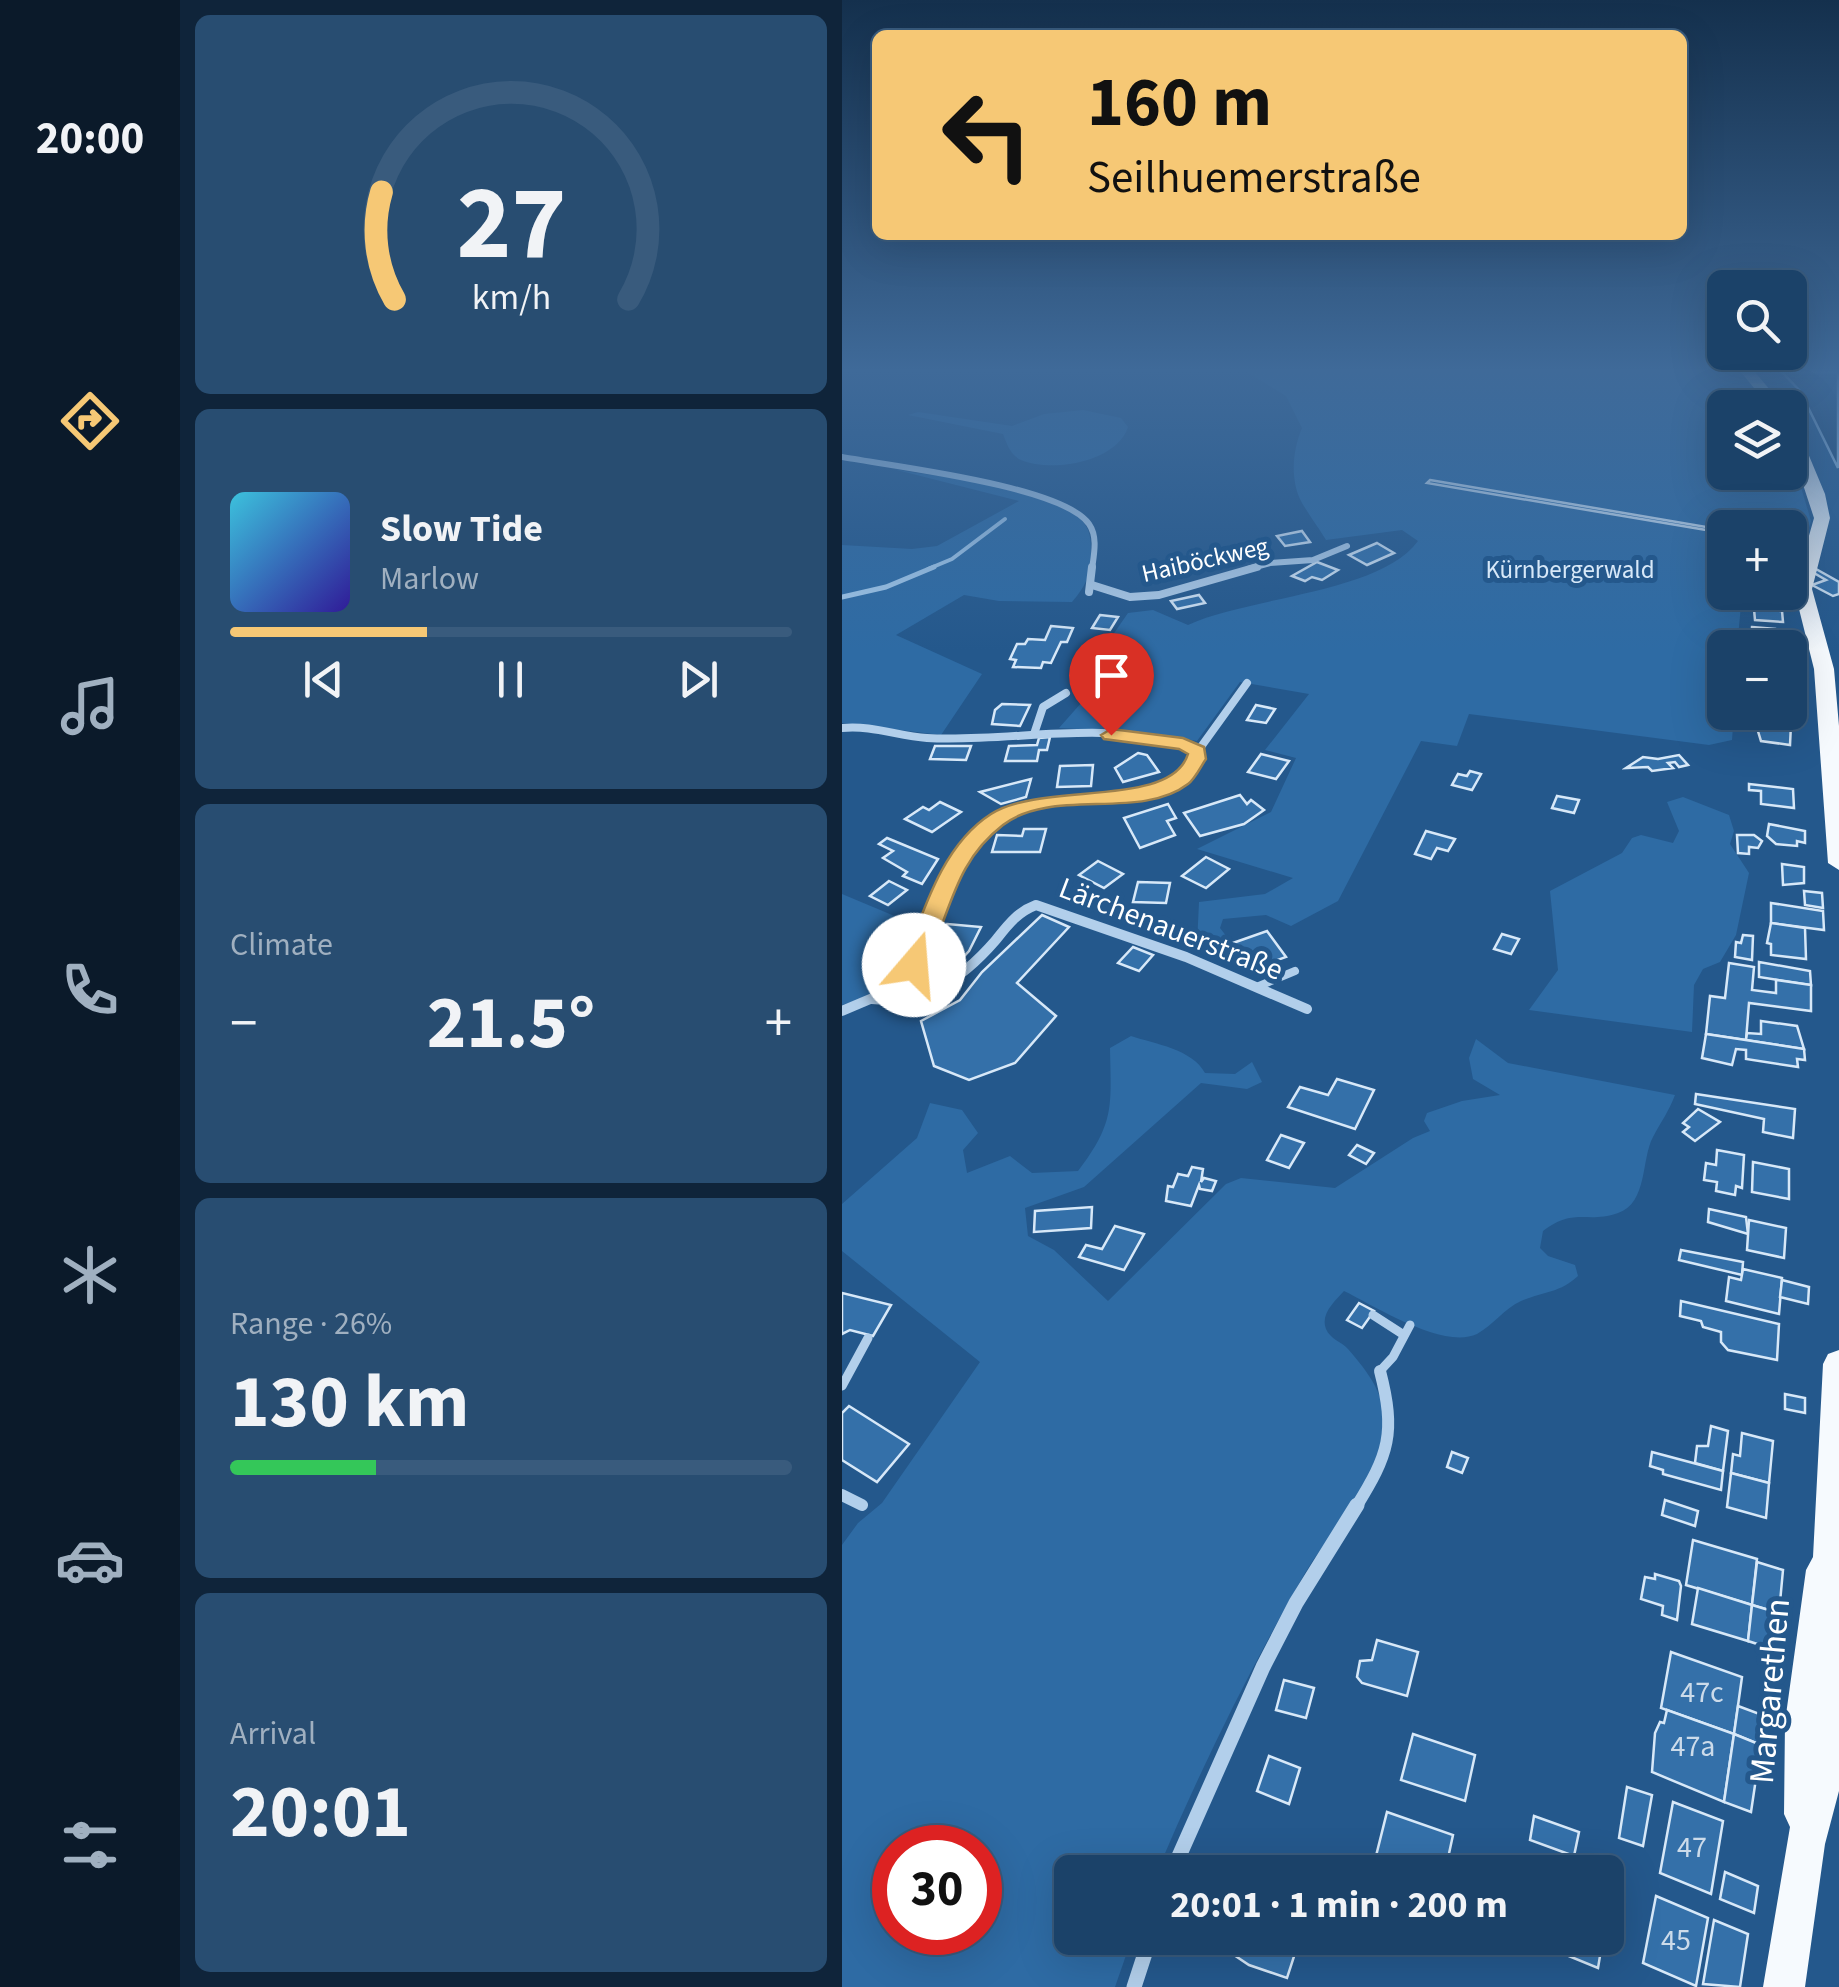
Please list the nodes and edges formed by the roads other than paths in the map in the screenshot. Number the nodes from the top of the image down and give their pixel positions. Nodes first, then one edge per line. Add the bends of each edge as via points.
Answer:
1 (884, 465) edge
2 (1807, 473) edge
3 (1348, 546) dead end
4 (1247, 683) dead end
5 (1066, 693) dead end
6 (842, 728) edge
7 (1034, 734) junction
8 (1198, 751) junction
9 (1838, 863) edge
10 (1295, 971) dead end
11 (1259, 986) junction
12 (872, 999) junction
13 (1307, 1009) dead end
14 (842, 1011) edge
15 (1373, 1315) dead end
16 (868, 1338) dead end
17 (1838, 1364) edge
18 (1380, 1371) joint
19 (842, 1386) edge
20 (842, 1494) edge
21 (862, 1505) dead end
22 (1180, 1855) edge
23 (1144, 1955) edge
24 (1134, 1987) edge
25 (1784, 1987) edge

1 - 3 street, Haiböckweg via 1012,488 1074,509 1095,542 1090,588 1130,597 1270,562 1313,560
2 - 9 main road via 1821,532 1803,590 1826,684
4 - 8 street, Lärchenauerstraße
5 - 7 street via 1048,704
6 - 7 street via 926,738
7 - 8 street via 1146,736
8 - 12 street, Lärchenauerstraße via 1189,774 1167,787 1040,802 998,818 970,844 944,884 914,965
10 - 11 lane
11 - 12 street, Lärchenauerstraße via 1036,905 1019,913 943,990
11 - 13 street, Lärchenauerstraße
12 - 14 street, Lärchenauerstraße
15 - 18 lane via 1407,1330
16 - 19 lane
17 - 25 main road, Margarethen via 1830,1546 1837,1696 1804,1844
18 - 22 street via 1391,1414 1382,1465 1296,1603
20 - 21 street
23 - 24 street

